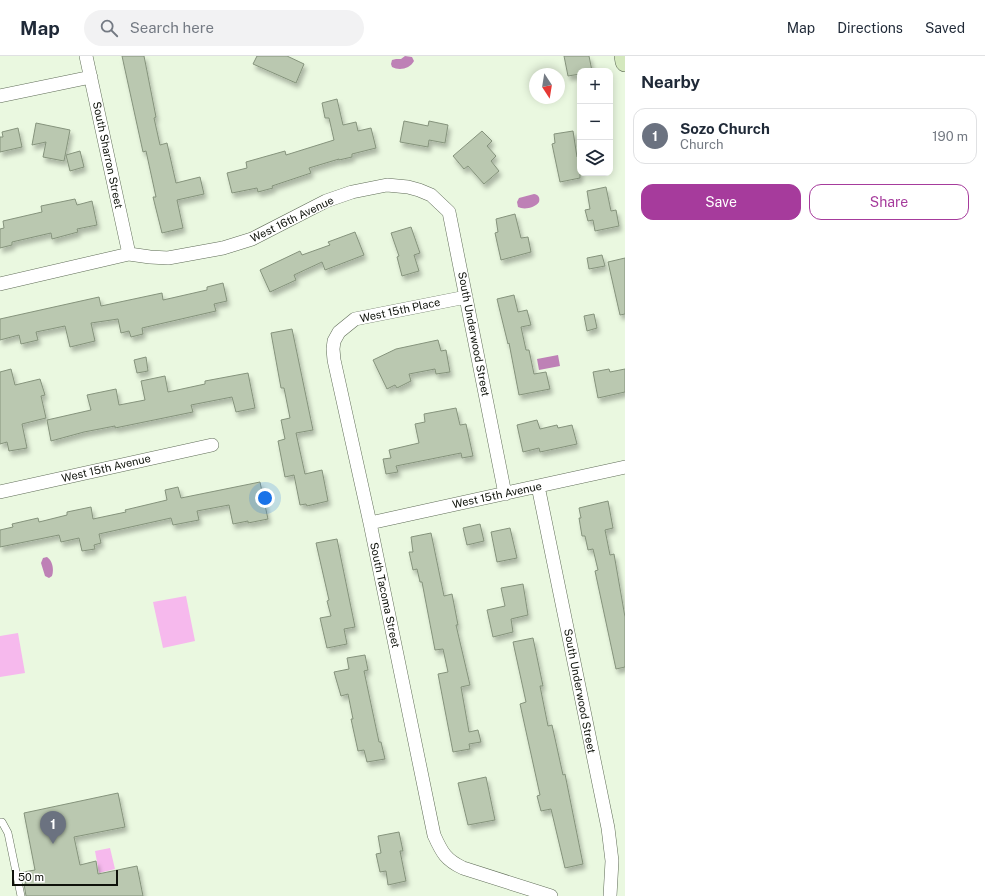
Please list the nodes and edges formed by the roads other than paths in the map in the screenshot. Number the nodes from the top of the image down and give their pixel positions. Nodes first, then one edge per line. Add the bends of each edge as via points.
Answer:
1 (86, 56) edge
2 (624, 56) edge
3 (625, 62) edge
4 (91, 76) junction
5 (0, 96) edge
6 (419, 190) joint
7 (129, 254) junction
8 (0, 284) edge
9 (466, 297) junction
10 (339, 332) joint
11 (212, 444) dead end
12 (625, 467) edge
13 (538, 486) junction
14 (0, 492) edge
15 (505, 494) junction
16 (370, 523) junction
17 (0, 822) edge
18 (21, 896) edge
19 (551, 896) edge
20 (610, 896) edge

1 - 4 street, South Sharron Street
2 - 3 street
4 - 5 street
4 - 7 street, South Sharron Street
6 - 7 street, West 16th Avenue via 387,185 352,192 326,201 252,239 223,248 168,258
6 - 9 street, South Underwood Street via 431,195 449,212
7 - 8 street, West 16th Avenue
9 - 10 street, West 15th Place via 355,319
9 - 15 street, South Underwood Street
10 - 16 street, South Tacoma Street via 334,341 334,360
11 - 14 street, West 15th Avenue
12 - 13 street, West 15th Avenue
13 - 15 street, West 15th Avenue
13 - 20 street, South Underwood Street via 608,828 612,861
15 - 16 street, West 15th Avenue
16 - 19 street, South Tacoma Street via 434,835 440,848 453,863 463,868
17 - 18 lane via 8,833

